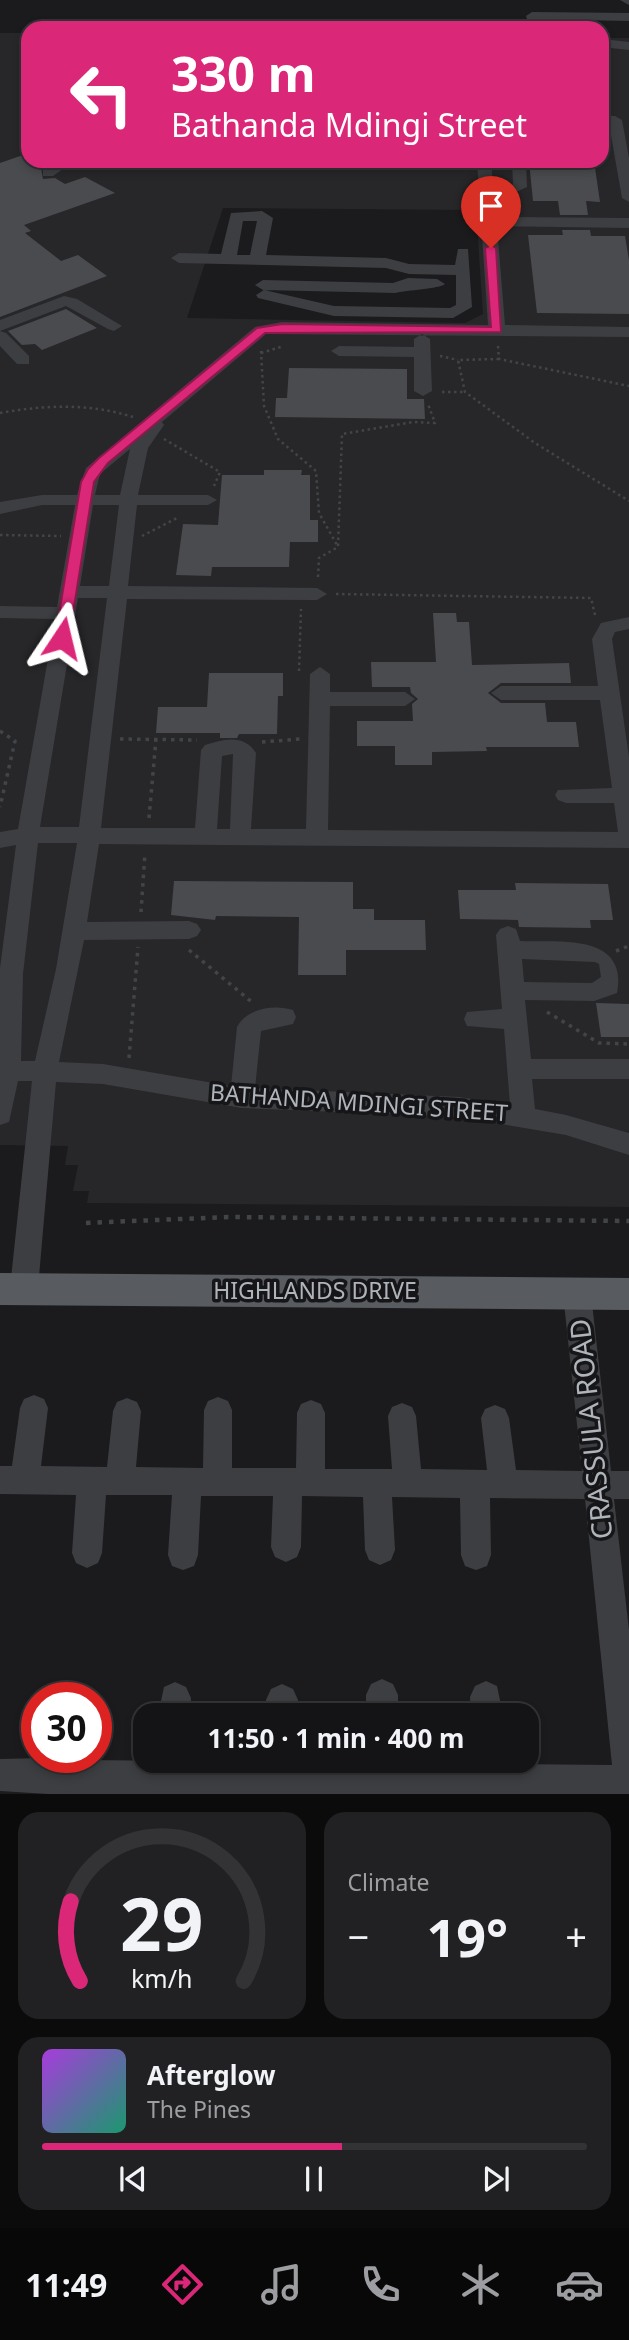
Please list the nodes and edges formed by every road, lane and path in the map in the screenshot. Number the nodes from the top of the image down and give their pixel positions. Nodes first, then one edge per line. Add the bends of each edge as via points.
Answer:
1 (569, 0) edge
2 (533, 16) dead end
3 (572, 16) junction
4 (629, 17) edge
5 (609, 44) edge
6 (629, 46) edge
7 (609, 120) edge
8 (56, 168) edge
9 (484, 168) edge
10 (519, 168) edge
11 (48, 173) dead end
12 (486, 190) junction
13 (629, 198) edge
14 (489, 221) junction
15 (629, 223) edge
16 (463, 252) dead end
17 (179, 258) dead end
18 (228, 260) junction
19 (261, 261) junction
20 (408, 276) junction
21 (464, 277) junction
22 (264, 290) junction
23 (0, 326) edge
24 (114, 326) dead end
25 (422, 329) junction
26 (261, 330) junction
27 (497, 330) junction
28 (629, 332) edge
29 (0, 337) edge
30 (339, 351) dead end
31 (422, 352) junction
32 (499, 359) junction
33 (23, 360) dead end
34 (629, 386) edge
35 (423, 391) junction
36 (464, 392) junction
37 (163, 414) junction
38 (128, 499) junction
39 (85, 500) junction
40 (208, 500) dead end
41 (629, 501) edge
42 (0, 508) edge
43 (338, 547) junction
44 (117, 592) junction
45 (317, 594) junction
46 (69, 603) junction
47 (0, 612) edge
48 (629, 623) edge
49 (602, 639) junction
50 (320, 674) joint
51 (610, 693) junction
52 (501, 694) dead end
53 (320, 698) junction
54 (405, 699) dead end
55 (0, 731) edge
56 (100, 739) junction
57 (319, 740) junction
58 (238, 746) junction
59 (215, 747) junction
60 (566, 796) dead end
61 (626, 796) edge
62 (0, 807) edge
63 (629, 833) edge
64 (29, 835) junction
65 (89, 836) junction
66 (205, 837) junction
67 (240, 837) junction
68 (317, 837) junction
69 (0, 840) edge
70 (629, 840) edge
71 (189, 930) joint
72 (74, 932) junction
73 (6, 973) edge
74 (512, 991) junction
75 (272, 1018) joint
76 (476, 1019) dead end
77 (515, 1019) junction
78 (629, 1044) edge
79 (519, 1069) junction
80 (629, 1069) edge
81 (4, 1070) edge
82 (46, 1070) junction
83 (242, 1098) junction
84 (0, 1115) edge
85 (523, 1116) junction
86 (629, 1144) edge
87 (629, 1221) edge
88 (86, 1223) dead end
89 (12, 1288) edge
90 (577, 1294) junction
91 (629, 1294) edge
92 (34, 1408) dead end
93 (218, 1410) dead end
94 (127, 1411) dead end
95 (311, 1413) dead end
96 (402, 1416) dead end
97 (495, 1418) dead end
98 (13, 1480) edge
99 (106, 1481) junction
100 (217, 1481) junction
101 (187, 1482) junction
102 (299, 1482) junction
103 (377, 1483) junction
104 (408, 1483) junction
105 (489, 1484) junction
106 (596, 1484) junction
107 (629, 1485) edge
108 (286, 1547) dead end
109 (380, 1550) dead end
110 (87, 1553) dead end
111 (183, 1555) dead end
112 (476, 1555) dead end
113 (629, 1772) edge
114 (0, 1775) edge
115 (66, 1776) edge
116 (171, 1777) edge
117 (279, 1777) edge
118 (382, 1778) edge
119 (490, 1778) edge
120 (629, 1782) edge

1 - 3 street
2 - 3 street
3 - 4 street
5 - 6 street
7 - 13 street via 615,120
8 - 11 street
9 - 12 street
10 - 12 street via 520,187
12 - 14 street
14 - 15 street
14 - 27 street
16 - 21 street
17 - 18 street
18 - 19 street
18 - 19 street via 236,216 262,216
19 - 20 street via 386,263
19 - 22 street
20 - 21 street
20 - 22 street via 395,288
21 - 22 street via 464,307 453,313 334,311
22 - 26 street
23 - 24 street via 64,301
25 - 26 street
25 - 27 street
25 - 31 street
26 - 37 street
26 - 43 path via 264,406 278,439 316,471 319,513
27 - 28 street
27 - 32 path
29 - 33 street
30 - 31 street
31 - 35 street
32 - 34 path
32 - 36 path via 458,360
35 - 36 path
35 - 43 path via 435,423 412,422 342,434
36 - 41 path
37 - 38 street via 139,448
37 - 39 street via 92,471
38 - 39 street
38 - 40 street
38 - 44 street
39 - 42 street via 42,500
39 - 46 street
43 - 45 path via 319,558
44 - 45 street
44 - 46 street
44 - 56 street
45 - 49 path via 591,598
45 - 50 path via 301,599 299,673
46 - 47 street
46 - 64 street
48 - 49 street via 608,627
49 - 51 street
50 - 53 street
51 - 52 street
51 - 61 street
53 - 54 street
53 - 57 street
55 - 62 path via 15,741
56 - 59 path via 212,740
56 - 65 street
57 - 58 path via 284,739
57 - 68 street
58 - 59 street
58 - 67 street via 244,753
59 - 66 street via 210,754
60 - 61 street
61 - 63 street
64 - 65 street
64 - 69 street
64 - 73 street
65 - 66 street
65 - 72 street
66 - 67 street
67 - 68 street
68 - 70 street
71 - 72 street
71 - 75 path via 189,950
72 - 82 street
73 - 81 street
74 - 74 street via 508,943 600,953 610,960 613,977 609,986 594,992
74 - 77 street
74 - 78 path via 600,1043
75 - 83 street via 247,1032
76 - 77 street
77 - 79 street
79 - 80 street
79 - 85 street
81 - 82 street, BATHANDA MDINGI STREET
81 - 84 street
82 - 83 street, BATHANDA MDINGI STREET via 103,1074
82 - 89 street
83 - 85 street, BATHANDA MDINGI STREET via 426,1104
85 - 86 street, BATHANDA MDINGI STREET
87 - 88 path via 228,1217
89 - 90 main road, HIGHLANDS DRIVE
90 - 91 main road, HIGHLANDS DRIVE
90 - 106 street, CRASSULA ROAD
92 - 98 street
93 - 100 street
94 - 99 street
95 - 102 street
96 - 104 street
97 - 105 street
98 - 99 street
99 - 101 street
99 - 110 street
100 - 101 street
100 - 102 street
101 - 111 street
102 - 103 street
102 - 108 street
103 - 104 street
103 - 109 street
104 - 105 street
105 - 106 street
105 - 112 street
106 - 107 street
106 - 113 street, CRASSULA ROAD
114 - 115 street
115 - 116 street
116 - 117 street
117 - 118 street
118 - 119 street
119 - 120 street

